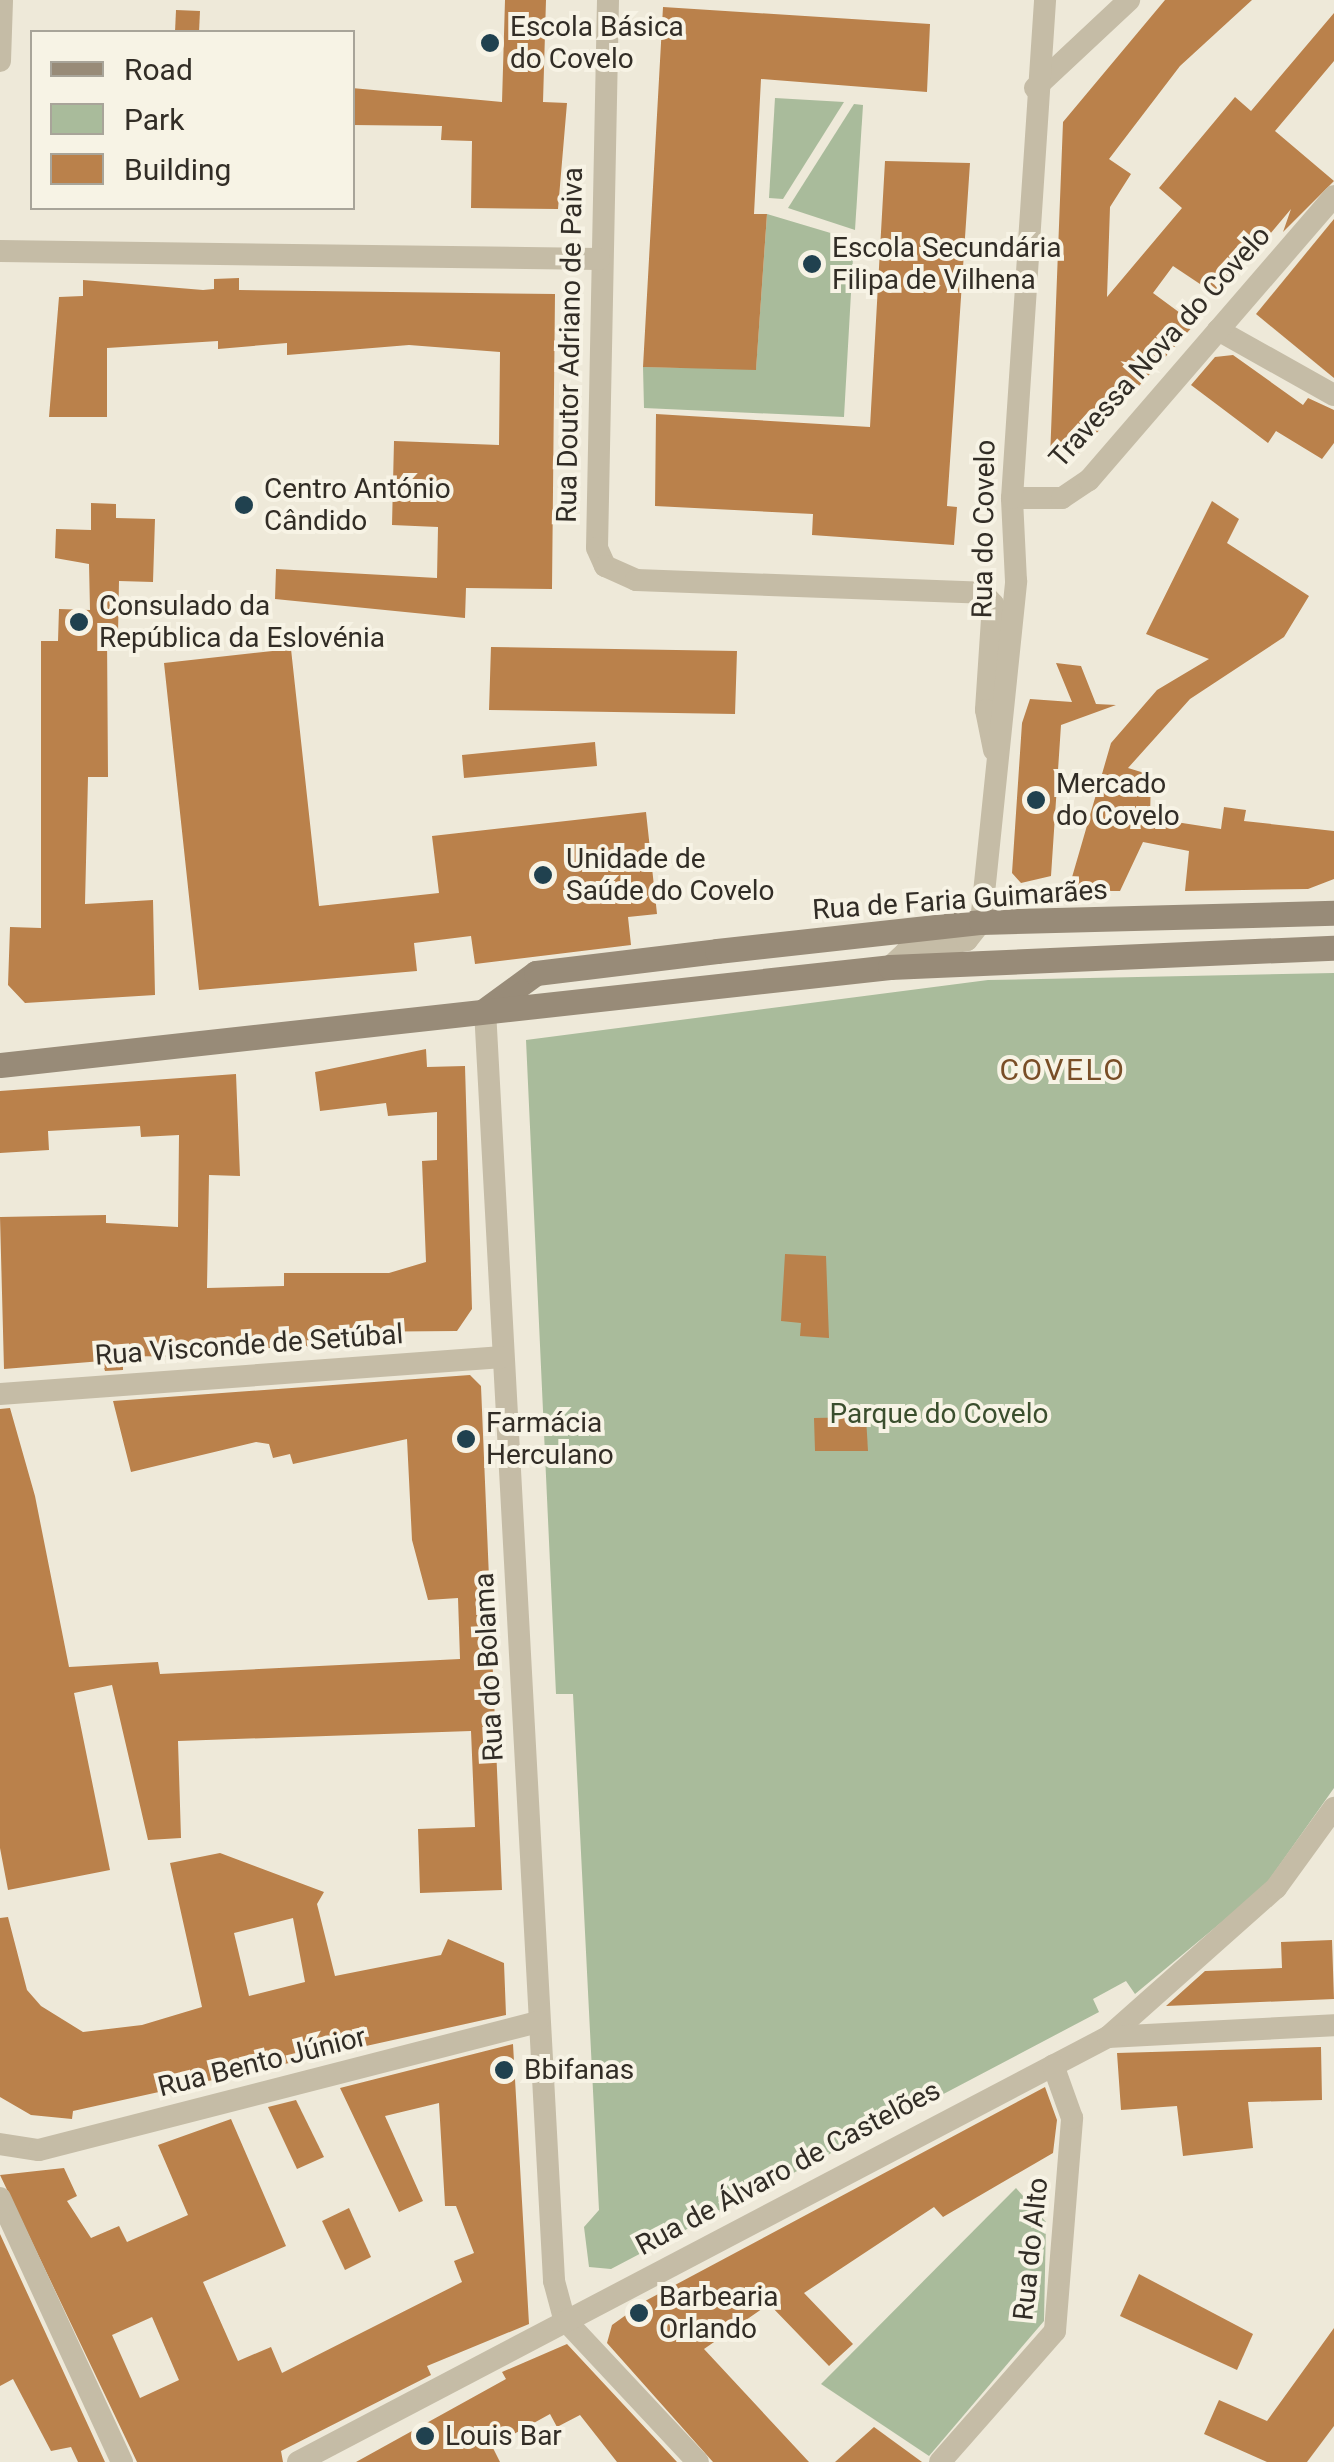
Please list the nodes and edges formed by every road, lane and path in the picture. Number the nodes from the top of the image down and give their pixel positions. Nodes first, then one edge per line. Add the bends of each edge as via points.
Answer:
1 (2, 0) edge
2 (608, 0) edge
3 (1045, 0) edge
4 (1128, 0) edge
5 (0, 62) edge
6 (1034, 88) junction
7 (1334, 196) edge
8 (0, 251) edge
9 (599, 258) junction
10 (1218, 330) junction
11 (1334, 395) edge
12 (1012, 498) junction
13 (994, 750) junction
14 (1334, 912) edge
15 (981, 922) junction
16 (1334, 948) edge
17 (890, 968) junction
18 (485, 1010) junction
19 (0, 1065) edge
20 (503, 1357) junction
21 (0, 1394) edge
22 (1334, 1808) edge
23 (538, 2022) junction
24 (1334, 2024) edge
25 (1108, 2037) junction
26 (1053, 2065) junction
27 (0, 2144) edge
28 (0, 2198) edge
29 (564, 2319) junction
30 (122, 2462) edge
31 (298, 2462) edge
32 (698, 2462) edge
33 (940, 2462) edge

1 - 5 street
2 - 9 street, Rua Doutor Adriano de Paiva
3 - 6 street, Rua do Covelo
4 - 6 street
6 - 12 street, Rua do Covelo
7 - 10 street, Travessa Nova do Covelo
8 - 9 street
9 - 13 street, Rua Doutor Adriano de Paiva via 597,548 605,566 636,580 983,593 993,604 986,710
10 - 11 street
10 - 12 street, Travessa Nova do Covelo via 1075,492
12 - 13 street, Rua do Covelo via 1016,582
13 - 15 street, Rua do Covelo
14 - 15 main road, Rua de Faria Guimarães
15 - 17 street via 967,940 906,952
15 - 18 main road, Rua de Faria Guimarães via 536,973
16 - 17 main road, Rua de Faria Guimarães
17 - 18 main road, Rua de Faria Guimarães
18 - 19 main road, Rua de Faria Guimarães
18 - 20 street, Rua do Bolama
20 - 21 street, Rua Visconde de Setúbal
20 - 23 street, Rua do Bolama
22 - 25 street via 1276,1888
23 - 27 street, Rua Bento Júnior via 39,2150
23 - 29 street, Rua do Bolama
24 - 25 street, Rua de Álvaro de Castelões
25 - 26 street, Rua de Álvaro de Castelões
26 - 29 street, Rua de Álvaro de Castelões
26 - 33 street, Rua do Alto via 1072,2118 1056,2332
28 - 30 street
29 - 31 street, Rua de Álvaro de Castelões
29 - 32 street

